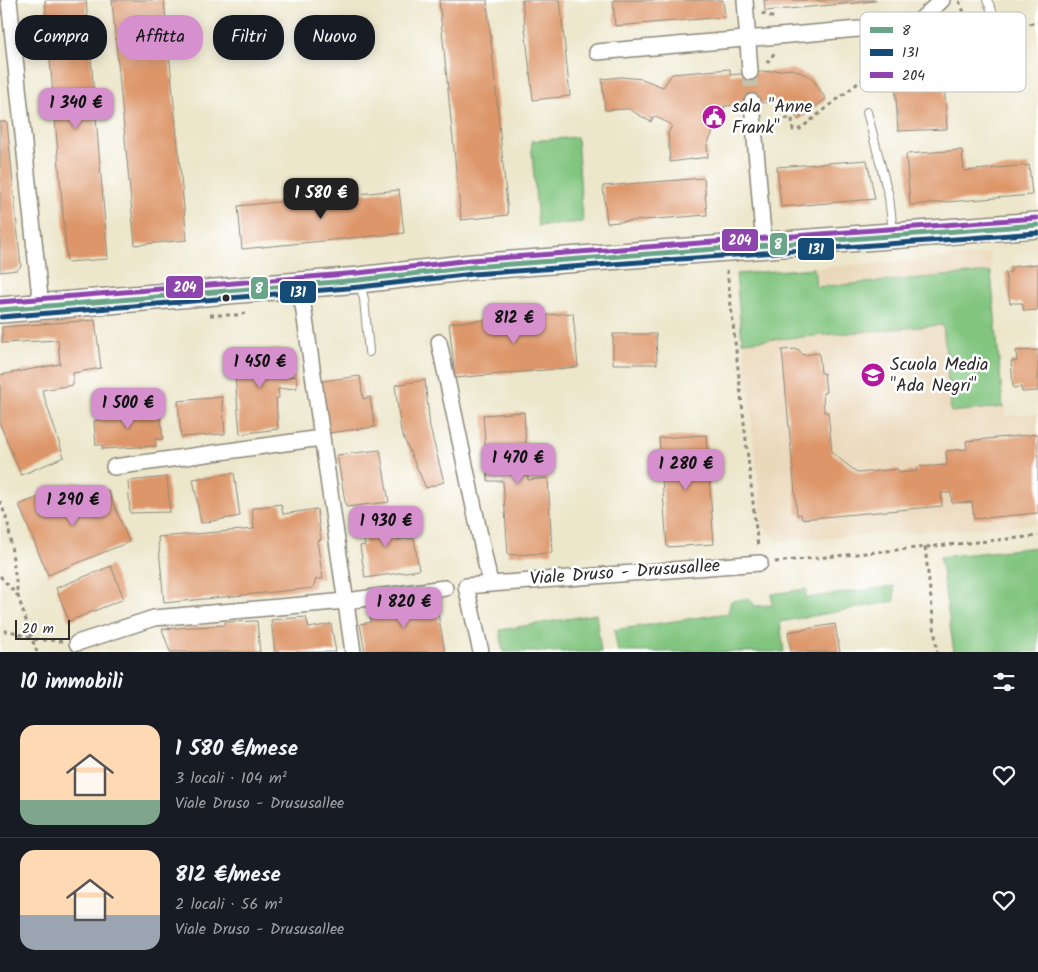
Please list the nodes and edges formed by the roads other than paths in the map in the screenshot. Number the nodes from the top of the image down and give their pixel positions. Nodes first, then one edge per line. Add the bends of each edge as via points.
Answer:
1 (9, 0) edge
2 (745, 0) edge
3 (942, 0) edge
4 (987, 0) edge
5 (992, 11) dead end
6 (928, 12) edge
7 (860, 30) edge
8 (748, 40) junction
9 (597, 52) dead end
10 (750, 72) tunnel mouth
11 (752, 102) tunnel mouth
12 (867, 112) dead end
13 (1038, 225) edge
14 (894, 236) junction
15 (764, 246) junction
16 (359, 280) junction
17 (298, 284) junction
18 (41, 307) junction
19 (0, 310) edge
20 (439, 342) dead end
21 (369, 352) dead end
22 (321, 438) junction
23 (114, 467) dead end
24 (760, 563) road end
25 (490, 583) junction
26 (445, 588) dead end
27 (346, 601) junction
28 (77, 643) road end
29 (353, 652) edge
30 (481, 652) edge

1 - 18 street
2 - 8 street
3 - 6 street
4 - 5 lane
7 - 8 street
8 - 9 street
8 - 10 street
11 - 15 street
12 - 14 lane via 889,197
13 - 14 main road
14 - 15 main road
15 - 16 main road via 472,267
16 - 17 main road
16 - 21 lane
17 - 18 main road
17 - 22 street via 304,305
18 - 19 main road
20 - 25 street
22 - 23 street
22 - 27 street
24 - 25 street, Viale Druso - Drususallee
25 - 30 street, Viale Druso - Drususallee via 466,586
26 - 27 street
27 - 28 street via 154,618
27 - 29 street

